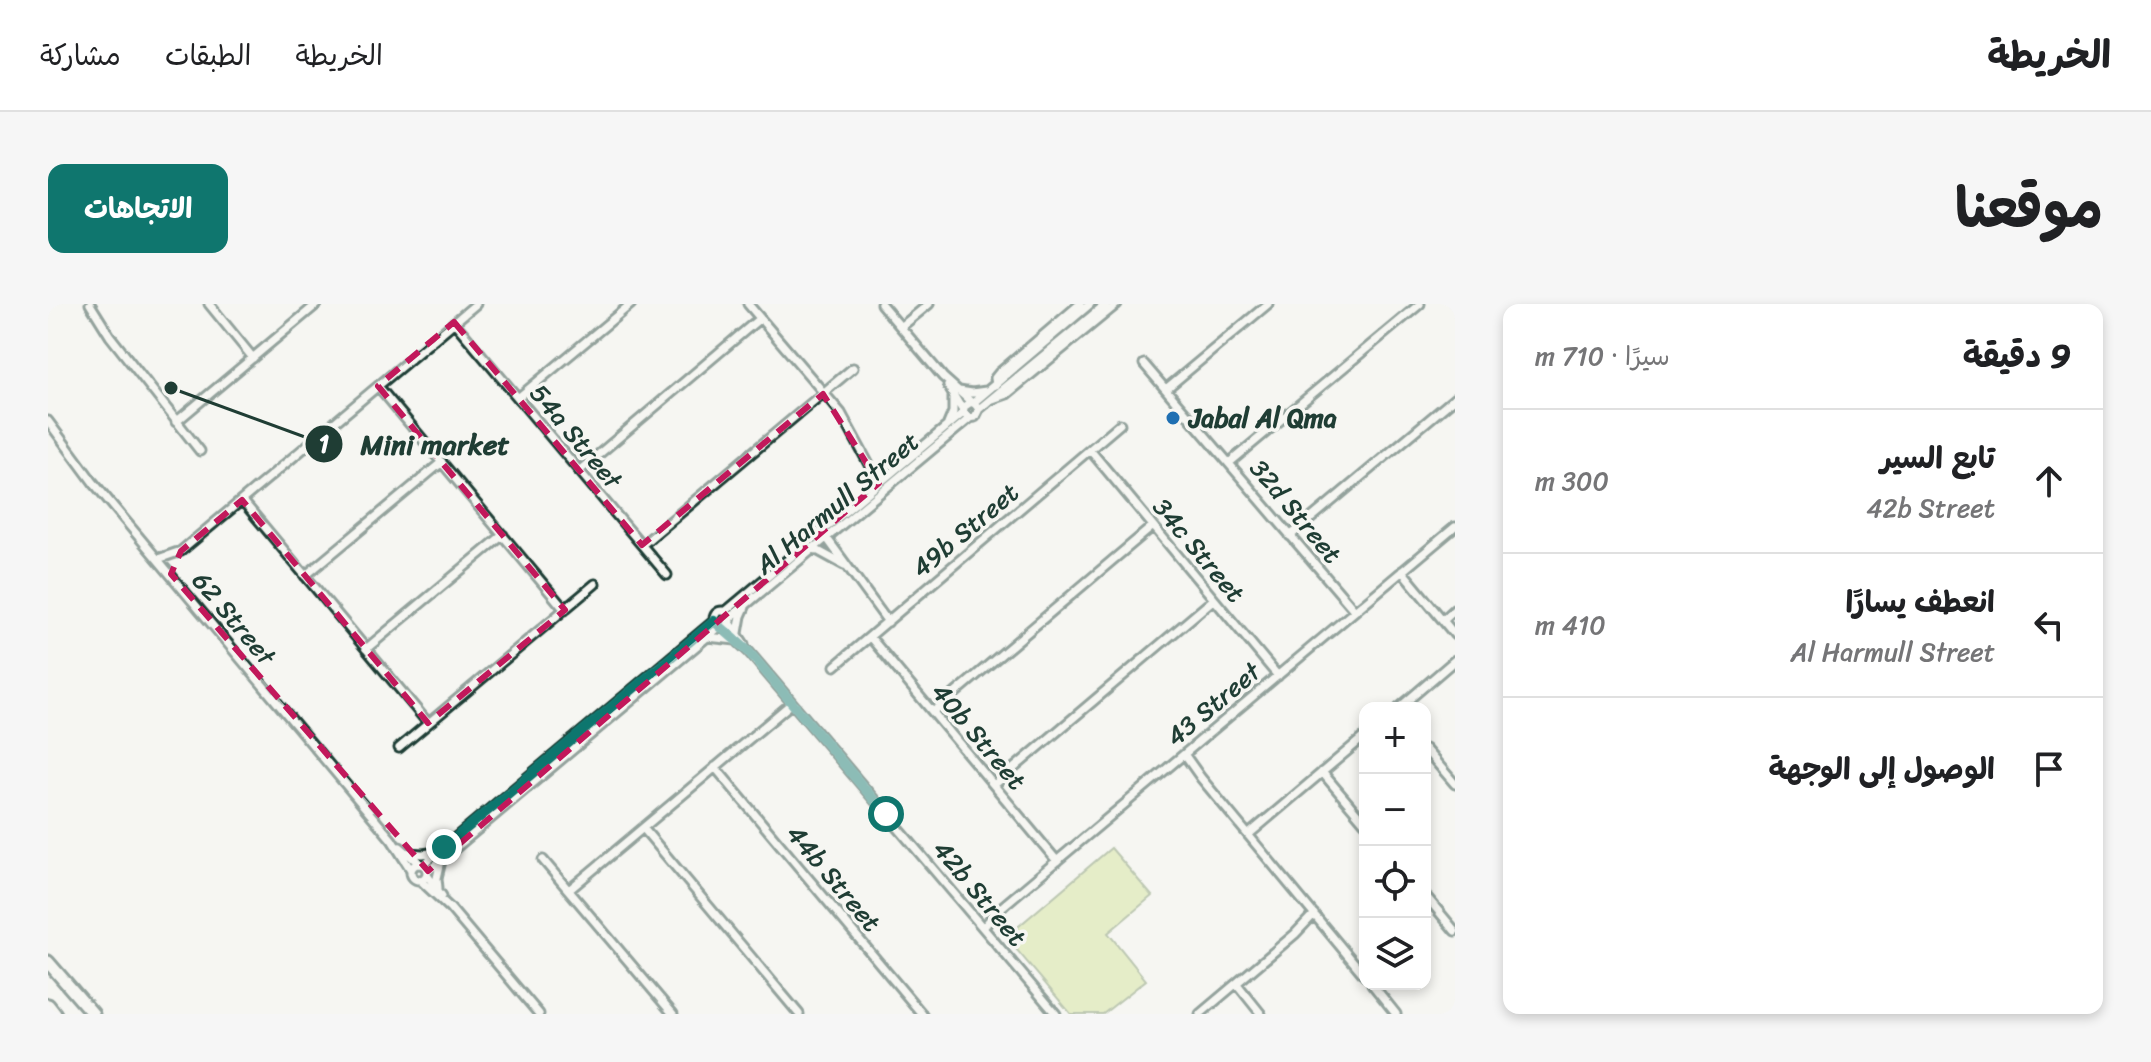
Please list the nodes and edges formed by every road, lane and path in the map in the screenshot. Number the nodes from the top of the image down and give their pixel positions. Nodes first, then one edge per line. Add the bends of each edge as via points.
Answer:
1 (90, 304) edge
2 (209, 304) edge
3 (317, 304) edge
4 (476, 304) edge
5 (631, 304) edge
6 (748, 304) edge
7 (881, 304) edge
8 (929, 304) edge
9 (1080, 304) edge
10 (1090, 304) edge
11 (1106, 304) edge
12 (1117, 304) edge
13 (1268, 304) edge
14 (1420, 304) edge
15 (760, 318) junction
16 (454, 322) junction
17 (901, 327) junction
18 (253, 358) junction
19 (1144, 364) dead end
20 (853, 368) dead end
21 (996, 385) junction
22 (378, 386) junction
23 (1166, 389) junction
24 (954, 391) junction
25 (823, 394) junction
26 (989, 395) junction
27 (518, 398) junction
28 (1455, 398) edge
29 (974, 405) junction
30 (965, 414) junction
31 (48, 421) edge
32 (176, 422) junction
33 (1120, 424) dead end
34 (946, 427) junction
35 (1090, 450) junction
36 (200, 451) dead end
37 (442, 462) junction
38 (1229, 463) junction
39 (579, 471) junction
40 (879, 483) junction
41 (242, 500) junction
42 (1153, 526) junction
43 (1455, 527) edge
44 (503, 535) junction
45 (1290, 536) junction
46 (826, 537) junction
47 (642, 545) junction
48 (813, 548) junction
49 (181, 551) junction
50 (158, 559) junction
51 (846, 566) junction
52 (1402, 571) junction
53 (171, 574) junction
54 (667, 575) dead end
55 (305, 576) junction
56 (595, 584) dead end
57 (1214, 599) junction
58 (747, 604) junction
59 (1455, 609) edge
60 (565, 610) junction
61 (1355, 611) junction
62 (728, 617) junction
63 (1443, 620) junction
64 (888, 622) junction
65 (718, 625) junction
66 (1455, 635) edge
67 (707, 637) junction
68 (870, 637) junction
69 (737, 638) junction
70 (366, 649) junction
71 (1455, 660) edge
72 (835, 666) dead end
73 (1278, 676) junction
74 (1406, 702) edge
75 (792, 703) junction
76 (933, 712) junction
77 (428, 723) junction
78 (1359, 741) edge
79 (399, 748) dead end
80 (1183, 756) junction
81 (1431, 756) edge
82 (715, 767) junction
83 (1322, 772) junction
84 (1455, 784) edge
85 (994, 785) junction
86 (1359, 816) edge
87 (643, 828) junction
88 (1248, 835) junction
89 (392, 840) junction
90 (406, 852) junction
91 (440, 855) junction
92 (543, 860) dead end
93 (1057, 861) junction
94 (411, 870) junction
95 (424, 871) junction
96 (439, 890) junction
97 (569, 890) junction
98 (1431, 902) edge
99 (450, 908) junction
100 (1316, 917) junction
101 (980, 925) junction
102 (1455, 931) edge
103 (48, 962) edge
104 (1359, 969) edge
105 (1237, 984) junction
106 (1377, 990) edge
107 (48, 1005) edge
108 (1053, 1011) edge
109 (55, 1014) edge
110 (93, 1014) edge
111 (539, 1014) edge
112 (673, 1014) edge
113 (799, 1014) edge
114 (922, 1014) edge
115 (1043, 1014) edge
116 (1200, 1014) edge
117 (1261, 1014) edge
118 (1396, 1014) edge

1 - 32 street
2 - 18 street
3 - 18 street
4 - 16 street
5 - 27 street
6 - 15 street
7 - 17 street
8 - 17 street
9 - 21 street via 999,373
10 - 21 street
11 - 26 street
12 - 26 street via 1007,394
13 - 23 street
14 - 38 street
15 - 25 street
15 - 39 street
16 - 22 street
16 - 27 street, 54a Street
17 - 24 street
18 - 32 street
19 - 23 street, 32d Street
20 - 25 street
21 - 26 street
22 - 37 street
22 - 41 street
23 - 38 street, 32d Street
24 - 26 street
24 - 29 street
24 - 30 street
24 - 34 street
25 - 40 street via 841,413
25 - 47 street
26 - 29 street
27 - 39 street, 54a Street
28 - 45 street
29 - 30 street via 966,404
29 - 30 street via 975,417
30 - 34 street, Al Harmull Street
30 - 46 street, Al Harmull Street
31 - 50 street, 62 Street
32 - 36 street
33 - 35 street, 49b Street
34 - 40 street, Al Harmull Street
35 - 42 street, 34c Street
35 - 64 street, 49b Street
37 - 44 street
37 - 55 street
38 - 45 street, 32d Street
39 - 47 street, 54a Street
40 - 62 street, Al Harmull Street
41 - 49 street
41 - 55 street
42 - 57 street, 34c Street
42 - 76 street
43 - 52 street, 43 Street
44 - 60 street
44 - 70 street
45 - 61 street, 32d Street
46 - 48 street, Al Harmull Street
46 - 51 street
47 - 54 street, 54a Street
48 - 51 street
48 - 58 street, Al Harmull Street
49 - 50 street
49 - 53 street
50 - 53 street, 62 Street
51 - 64 street
52 - 61 street, 43 Street
52 - 63 street
53 - 89 street, 62 Street
55 - 70 street
56 - 60 street
57 - 73 street, 34c Street
57 - 85 street
58 - 62 street, Al Harmull Street
58 - 69 street
59 - 63 street
60 - 77 street
61 - 73 street, 43 Street
62 - 65 street via 727,625
62 - 65 street via 717,613
62 - 69 street, 42b Street
63 - 66 street
64 - 68 street, 49b Street
65 - 67 street
65 - 69 street, 42b Street
65 - 91 street
67 - 69 street
67 - 91 street
68 - 72 street, 49b Street
68 - 76 street, 40b Street
69 - 75 street, 42b Street
70 - 77 street
71 - 74 street
73 - 80 street, 43 Street
75 - 82 street
75 - 101 street, 42b Street
76 - 85 street, 40b Street
77 - 79 street
78 - 83 street
80 - 88 street
80 - 93 street, 43 Street
81 - 84 street
82 - 87 street
82 - 114 street, 44b Street
83 - 86 street
83 - 88 street
85 - 93 street, 40b Street
87 - 97 street
87 - 113 street
88 - 100 street
89 - 90 street, 62 Street
89 - 94 street, 62 Street
90 - 91 street
90 - 95 street, 62 Street
91 - 95 street
91 - 96 street
92 - 97 street
93 - 101 street, 43 Street
94 - 95 street via 414,866
94 - 95 street, 62 Street via 412,877
95 - 96 street
95 - 99 street
96 - 99 street
97 - 112 street
98 - 102 street
99 - 111 street
100 - 104 street
100 - 105 street
101 - 108 street, 42b Street
103 - 110 highway
105 - 116 street
105 - 117 street
106 - 118 street
107 - 109 highway
108 - 115 street

